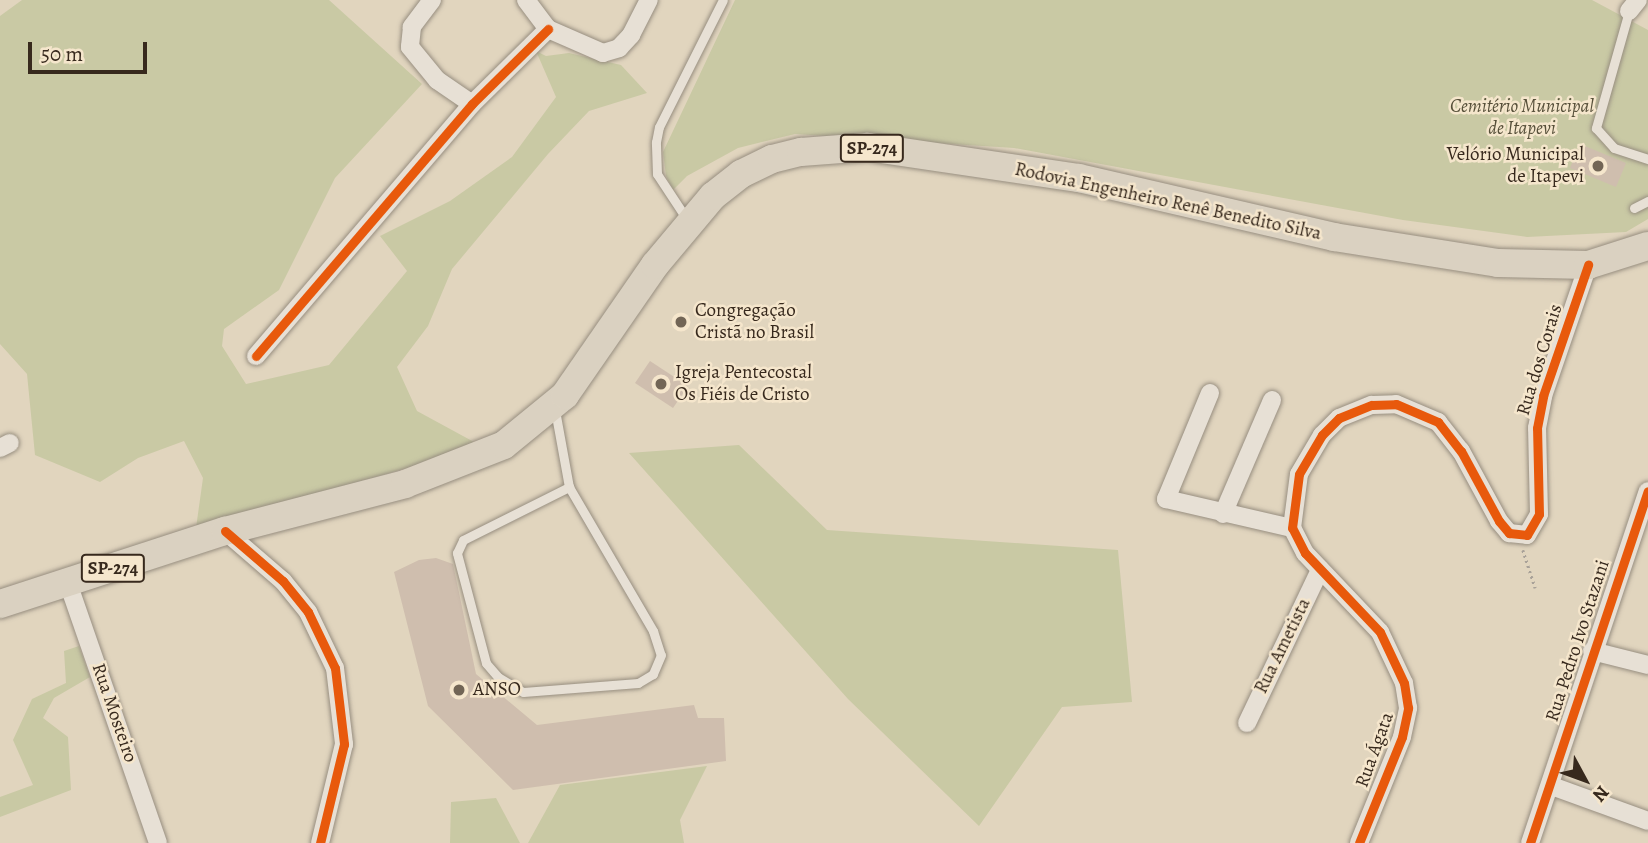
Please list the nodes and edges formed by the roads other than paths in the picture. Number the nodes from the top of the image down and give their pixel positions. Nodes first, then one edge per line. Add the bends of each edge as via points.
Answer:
1 (432, 0) edge
2 (526, 0) edge
3 (649, 0) edge
4 (723, 0) edge
5 (1634, 5) edge
6 (548, 29) junction
7 (471, 104) junction
8 (1648, 159) edge
9 (1648, 201) edge
10 (1633, 208) dead end
11 (688, 221) junction
12 (1648, 246) edge
13 (1588, 265) junction
14 (256, 356) dead end
15 (1210, 393) dead end
16 (1272, 400) dead end
17 (554, 405) junction
18 (569, 487) junction
19 (1648, 491) edge
20 (1223, 514) junction
21 (1292, 527) junction
22 (225, 531) junction
23 (1320, 570) junction
24 (68, 583) junction
25 (0, 604) edge
26 (1592, 652) junction
27 (1648, 665) edge
28 (1247, 723) dead end
29 (1552, 786) junction
30 (1648, 821) edge
31 (158, 843) edge
32 (320, 843) edge
33 (1359, 843) edge
34 (1530, 843) edge

1 - 7 street via 412,27 410,47 437,80
2 - 6 street
3 - 6 street via 631,35 619,48 603,53
4 - 11 lane via 659,127 656,142 657,174
5 - 8 lane via 1596,128 1615,148
6 - 7 street
7 - 14 street
9 - 10 lane
11 - 13 main road, Rodovia Engenheiro Renê Benedito Silva / SP-274 via 741,174 772,159 829,148 868,148 1079,178 1334,237 1498,263
11 - 17 main road, Rodovia Engenheiro Renê Benedito Silva / SP-274 via 596,356
12 - 13 main road, Rodovia Engenheiro Renê Benedito Silva / SP-274
13 - 21 street, Rua dos Corais via 1539,418 1539,514 1532,529 1519,537 1509,533 1451,436 1419,411 1396,404 1353,410 1322,435 1299,474
15 - 20 street via 1164,494 1172,504
16 - 20 street
17 - 18 lane
17 - 22 main road, Rodovia Engenheiro Renê Benedito Silva / SP-274 via 503,445 459,466
18 - 18 lane via 653,631 661,655 653,674 638,683 523,692 498,677 486,663 457,553 463,540
19 - 26 street, Rua Pedro Ivo Stazani
20 - 21 street
21 - 23 street
22 - 24 main road, Rodovia Engenheiro Renê Benedito Silva / SP-274
22 - 32 street via 283,581 308,612 335,668 344,744
23 - 28 street, Rua Ametista
23 - 33 street, Rua Ágata via 1380,632 1395,659 1408,708 1402,737
24 - 25 main road, Rodovia Engenheiro Renê Benedito Silva / SP-274
24 - 31 street, Rua Mosteiro
26 - 27 street
26 - 29 street, Rua Pedro Ivo Stazani
29 - 30 street
29 - 34 street, Rua Pedro Ivo Stazani

